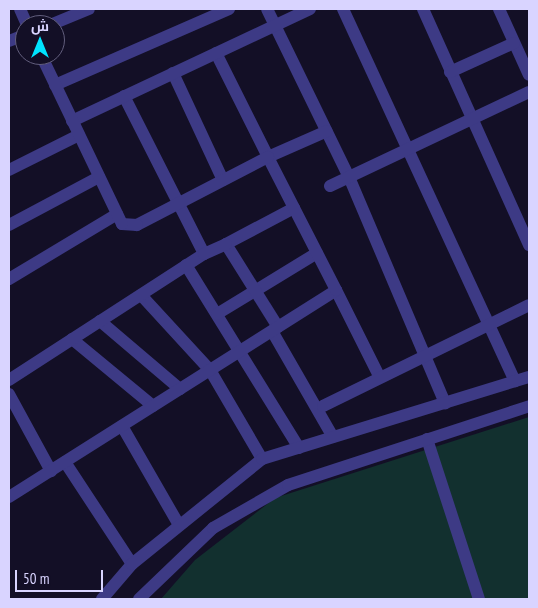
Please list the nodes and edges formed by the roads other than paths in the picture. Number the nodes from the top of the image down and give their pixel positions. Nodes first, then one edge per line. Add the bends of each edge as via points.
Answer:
1 (89, 9) edge
2 (229, 9) edge
3 (267, 9) edge
4 (310, 9) edge
5 (343, 9) edge
6 (423, 9) edge
7 (499, 9) edge
8 (65, 19) edge
9 (276, 25) junction
10 (514, 43) junction
11 (216, 53) junction
12 (46, 65) edge
13 (450, 72) junction
14 (173, 73) junction
15 (529, 76) edge
16 (55, 85) junction
17 (529, 92) edge
18 (124, 96) junction
19 (471, 120) junction
20 (72, 121) junction
21 (327, 131) junction
22 (79, 135) junction
23 (409, 149) junction
24 (268, 157) junction
25 (9, 170) edge
26 (99, 177) junction
27 (349, 177) junction
28 (223, 180) junction
29 (330, 186) dead end
30 (178, 202) junction
31 (294, 208) junction
32 (117, 214) junction
33 (9, 225) edge
34 (226, 244) junction
35 (529, 246) edge
36 (317, 253) junction
37 (204, 254) junction
38 (186, 266) junction
39 (9, 279) edge
40 (336, 290) junction
41 (255, 291) junction
42 (141, 295) junction
43 (529, 305) edge
44 (217, 314) junction
45 (100, 321) junction
46 (489, 324) junction
47 (275, 329) junction
48 (72, 339) junction
49 (241, 350) junction
50 (425, 354) junction
51 (210, 370) junction
52 (379, 376) junction
53 (529, 377) edge
54 (9, 380) edge
55 (515, 381) junction
56 (180, 389) junction
57 (9, 394) edge
58 (445, 403) junction
59 (153, 406) junction
60 (323, 406) dead end
61 (529, 406) edge
62 (122, 426) junction
63 (333, 437) junction
64 (427, 439) junction
65 (299, 448) junction
66 (262, 459) junction
67 (65, 462) junction
68 (51, 471) junction
69 (9, 497) edge
70 (179, 525) junction
71 (132, 564) junction
72 (102, 599) edge
73 (139, 599) edge
74 (479, 599) edge

1 - 8 street
2 - 16 street
3 - 9 street
4 - 9 street
5 - 23 street
6 - 13 street
7 - 10 street
9 - 11 street
9 - 21 street
10 - 13 street
10 - 15 street
11 - 14 street
11 - 24 street
12 - 16 street
13 - 19 street
14 - 18 street
14 - 28 street
16 - 20 street
17 - 19 street
18 - 20 street
18 - 30 street
19 - 23 street
19 - 35 street
20 - 22 street
21 - 24 street
21 - 27 street
22 - 25 street
22 - 26 street
23 - 27 street
23 - 46 street
24 - 28 street
24 - 31 street
26 - 32 street
26 - 33 street
27 - 29 street
27 - 50 street
28 - 30 street
30 - 32 street via 136,225 122,224
30 - 37 street
31 - 34 street
31 - 36 street
32 - 39 street
34 - 37 street
34 - 41 street
36 - 40 street
36 - 41 street
37 - 38 street
38 - 42 street
38 - 44 street
40 - 47 street
40 - 52 street
41 - 44 street
41 - 47 street
42 - 45 street
42 - 51 street
43 - 46 street
44 - 49 street
45 - 48 street
45 - 56 street
46 - 50 street
46 - 55 street
47 - 49 street
47 - 63 street
48 - 54 street
48 - 59 street
49 - 51 street
49 - 65 street
50 - 52 street
50 - 58 street
51 - 56 street
51 - 66 street
52 - 60 street
53 - 55 street
55 - 58 street
56 - 59 street
57 - 68 street
58 - 63 street
59 - 62 street
61 - 64 street
62 - 67 street
62 - 70 street
63 - 65 street
64 - 73 street via 288,485 213,528
64 - 74 street
65 - 66 street
66 - 70 street
67 - 68 street
67 - 71 street
68 - 69 street
70 - 71 street
71 - 72 street

